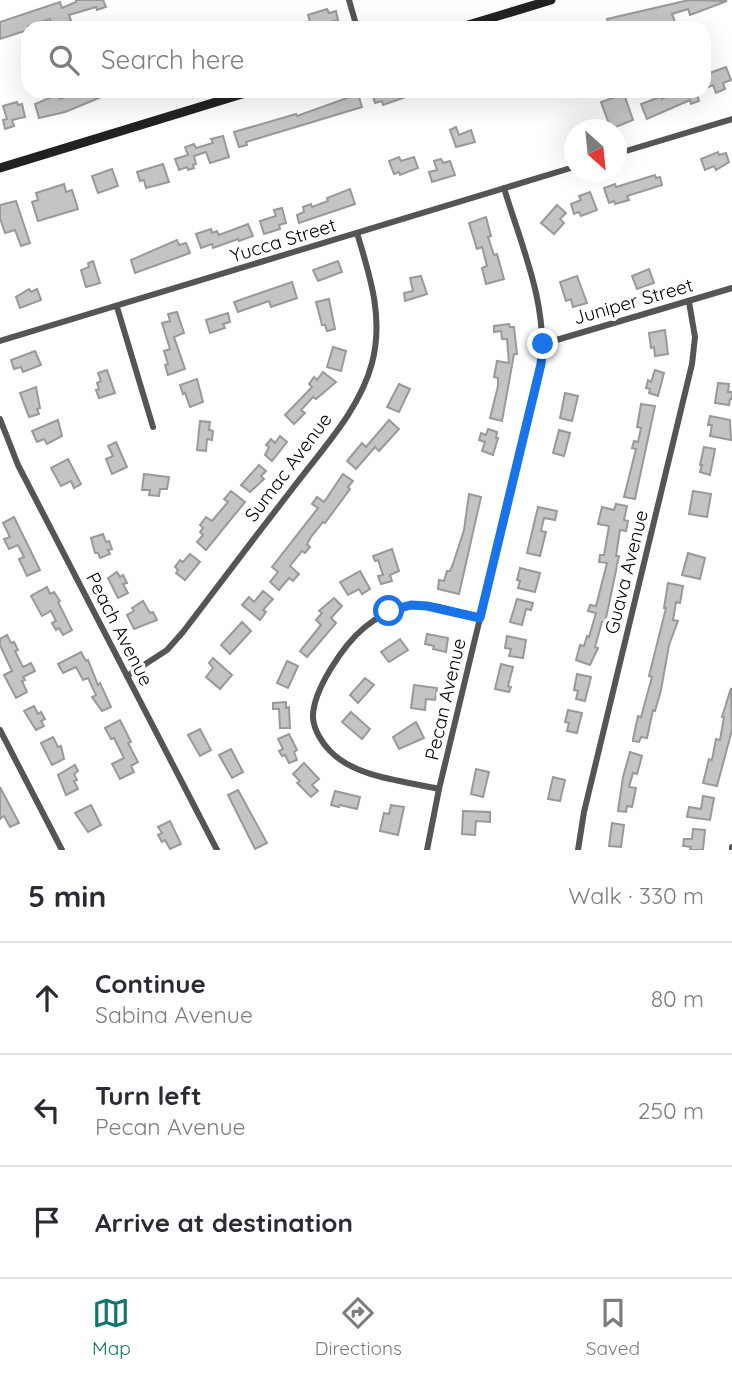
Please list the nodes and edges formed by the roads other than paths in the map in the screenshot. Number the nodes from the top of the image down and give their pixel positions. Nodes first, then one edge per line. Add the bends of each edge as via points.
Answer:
1 (349, 0) edge
2 (551, 0) edge
3 (355, 21) edge
4 (481, 21) edge
5 (229, 98) edge
6 (732, 120) edge
7 (627, 151) edge
8 (0, 168) edge
9 (564, 170) edge
10 (504, 188) junction
11 (357, 233) junction
12 (732, 288) edge
13 (689, 302) junction
14 (117, 307) junction
15 (0, 341) edge
16 (543, 344) junction
17 (0, 419) edge
18 (153, 427) dead end
19 (480, 618) junction
20 (127, 676) junction
21 (0, 730) edge
22 (439, 789) junction
23 (62, 850) edge
24 (217, 850) edge
25 (427, 850) edge
26 (578, 850) edge

1 - 3 street
2 - 4 main road
5 - 8 main road
6 - 7 street
9 - 10 street, Yucca Street
10 - 11 street, Yucca Street
10 - 16 street, Pecan Avenue via 539,304
11 - 14 street, Yucca Street
11 - 20 street, Sumac Avenue via 371,279 377,334 361,393 183,632 167,650
12 - 13 street, Juniper Street
13 - 16 street, Juniper Street
13 - 26 street, Guava Avenue via 695,337 692,364 583,812
14 - 15 street, Yucca Street
14 - 18 street
16 - 19 street, Pecan Avenue
17 - 20 street, Peach Avenue via 18,465
19 - 22 street, Pecan Avenue
19 - 22 street via 427,606 389,611 363,628 317,694 313,719 330,752 348,765 376,775
20 - 24 street, Peach Avenue
21 - 23 street
22 - 25 street, Pecan Avenue

